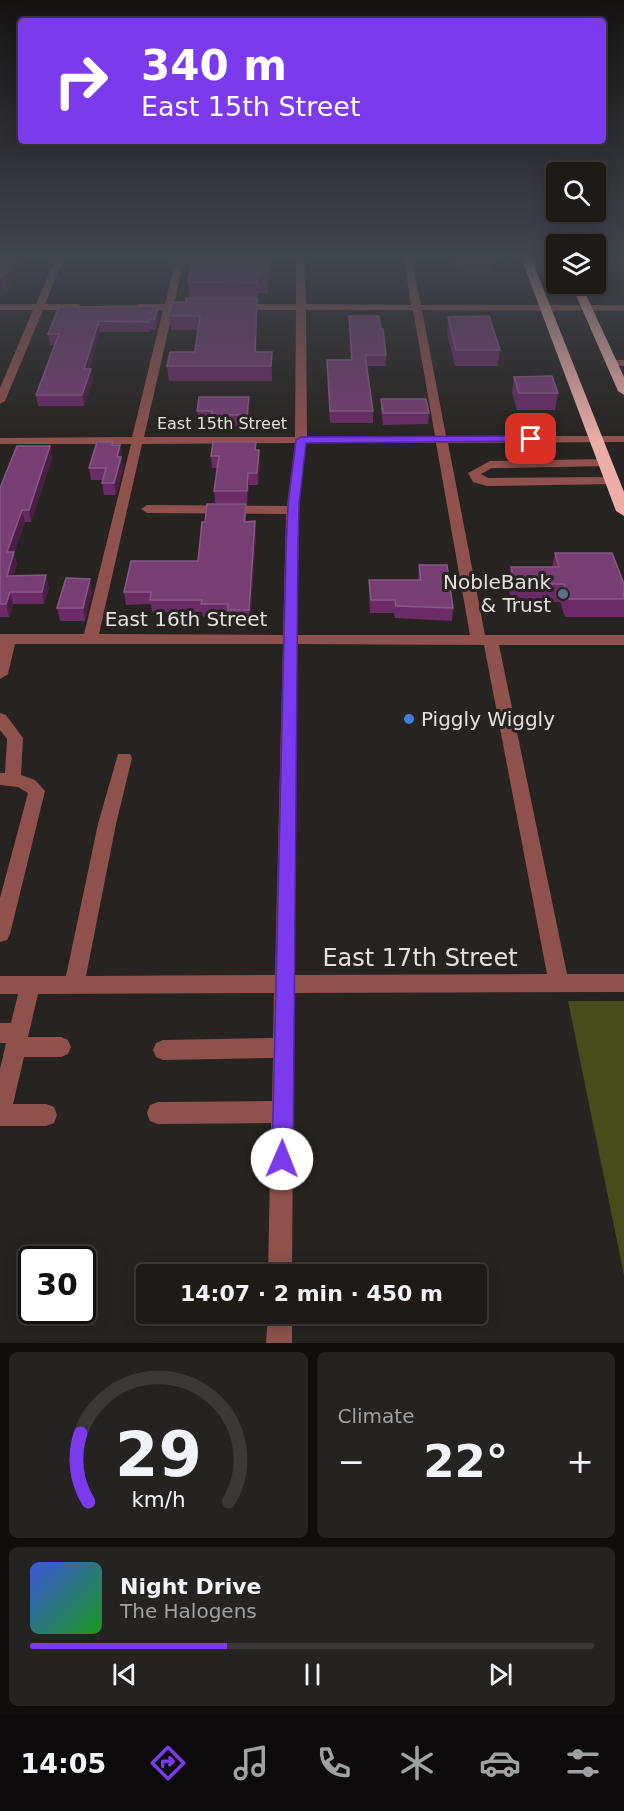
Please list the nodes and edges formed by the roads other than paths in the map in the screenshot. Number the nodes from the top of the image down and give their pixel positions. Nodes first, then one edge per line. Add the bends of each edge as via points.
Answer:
1 (35, 318) edge
2 (166, 318) edge
3 (301, 318) edge
4 (420, 318) edge
5 (547, 318) edge
6 (591, 318) edge
7 (611, 363) junction
8 (624, 363) edge
9 (624, 391) edge
10 (0, 401) edge
11 (443, 439) junction
12 (595, 439) junction
13 (624, 439) edge
14 (138, 440) junction
15 (301, 440) junction
16 (0, 441) edge
17 (605, 463) junction
18 (612, 481) junction
19 (147, 509) dead end
20 (293, 510) junction
21 (624, 511) edge
22 (484, 638) junction
23 (5, 639) edge
24 (90, 640) junction
25 (624, 640) edge
26 (290, 641) junction
27 (0, 674) edge
28 (0, 719) edge
29 (124, 758) dead end
30 (7, 779) edge
31 (0, 934) edge
32 (559, 983) junction
33 (624, 983) edge
34 (0, 985) edge
35 (30, 985) junction
36 (74, 985) junction
37 (286, 985) junction
38 (12, 1037) edge
39 (61, 1047) dead end
40 (284, 1048) junction
41 (163, 1050) dead end
42 (4, 1076) edge
43 (283, 1112) junction
44 (158, 1113) dead end
45 (0, 1114) edge
46 (46, 1114) dead end
47 (280, 1264) edge
48 (280, 1324) edge
49 (279, 1343) edge

1 - 10 street
2 - 14 street
3 - 15 street
4 - 11 street
5 - 12 highway
6 - 7 highway
7 - 8 street
7 - 9 highway
11 - 12 street, East 15th Street
11 - 15 street, East 15th Street
11 - 22 street
12 - 13 street, East 15th Street
12 - 17 highway
14 - 15 street, East 15th Street
14 - 16 street, East 15th Street
14 - 24 street
15 - 20 street
17 - 18 highway
17 - 18 street via 497,465 474,473 486,482
18 - 21 highway
19 - 20 street
20 - 26 street
22 - 25 street, East 16th Street
22 - 26 street, East 16th Street
22 - 32 street
23 - 24 street, East 16th Street
23 - 27 street
24 - 26 street, East 16th Street
26 - 37 street
28 - 30 street via 15,738
29 - 36 street
30 - 31 street via 30,784 38,791
32 - 33 street, East 17th Street
32 - 37 street, East 17th Street
34 - 35 street, East 17th Street
35 - 36 street, East 17th Street
35 - 38 street
36 - 37 street, East 17th Street
37 - 40 street
38 - 39 street
38 - 42 street
40 - 41 street
40 - 43 street
42 - 45 street
43 - 44 street
43 - 47 street
45 - 46 street
48 - 49 street

